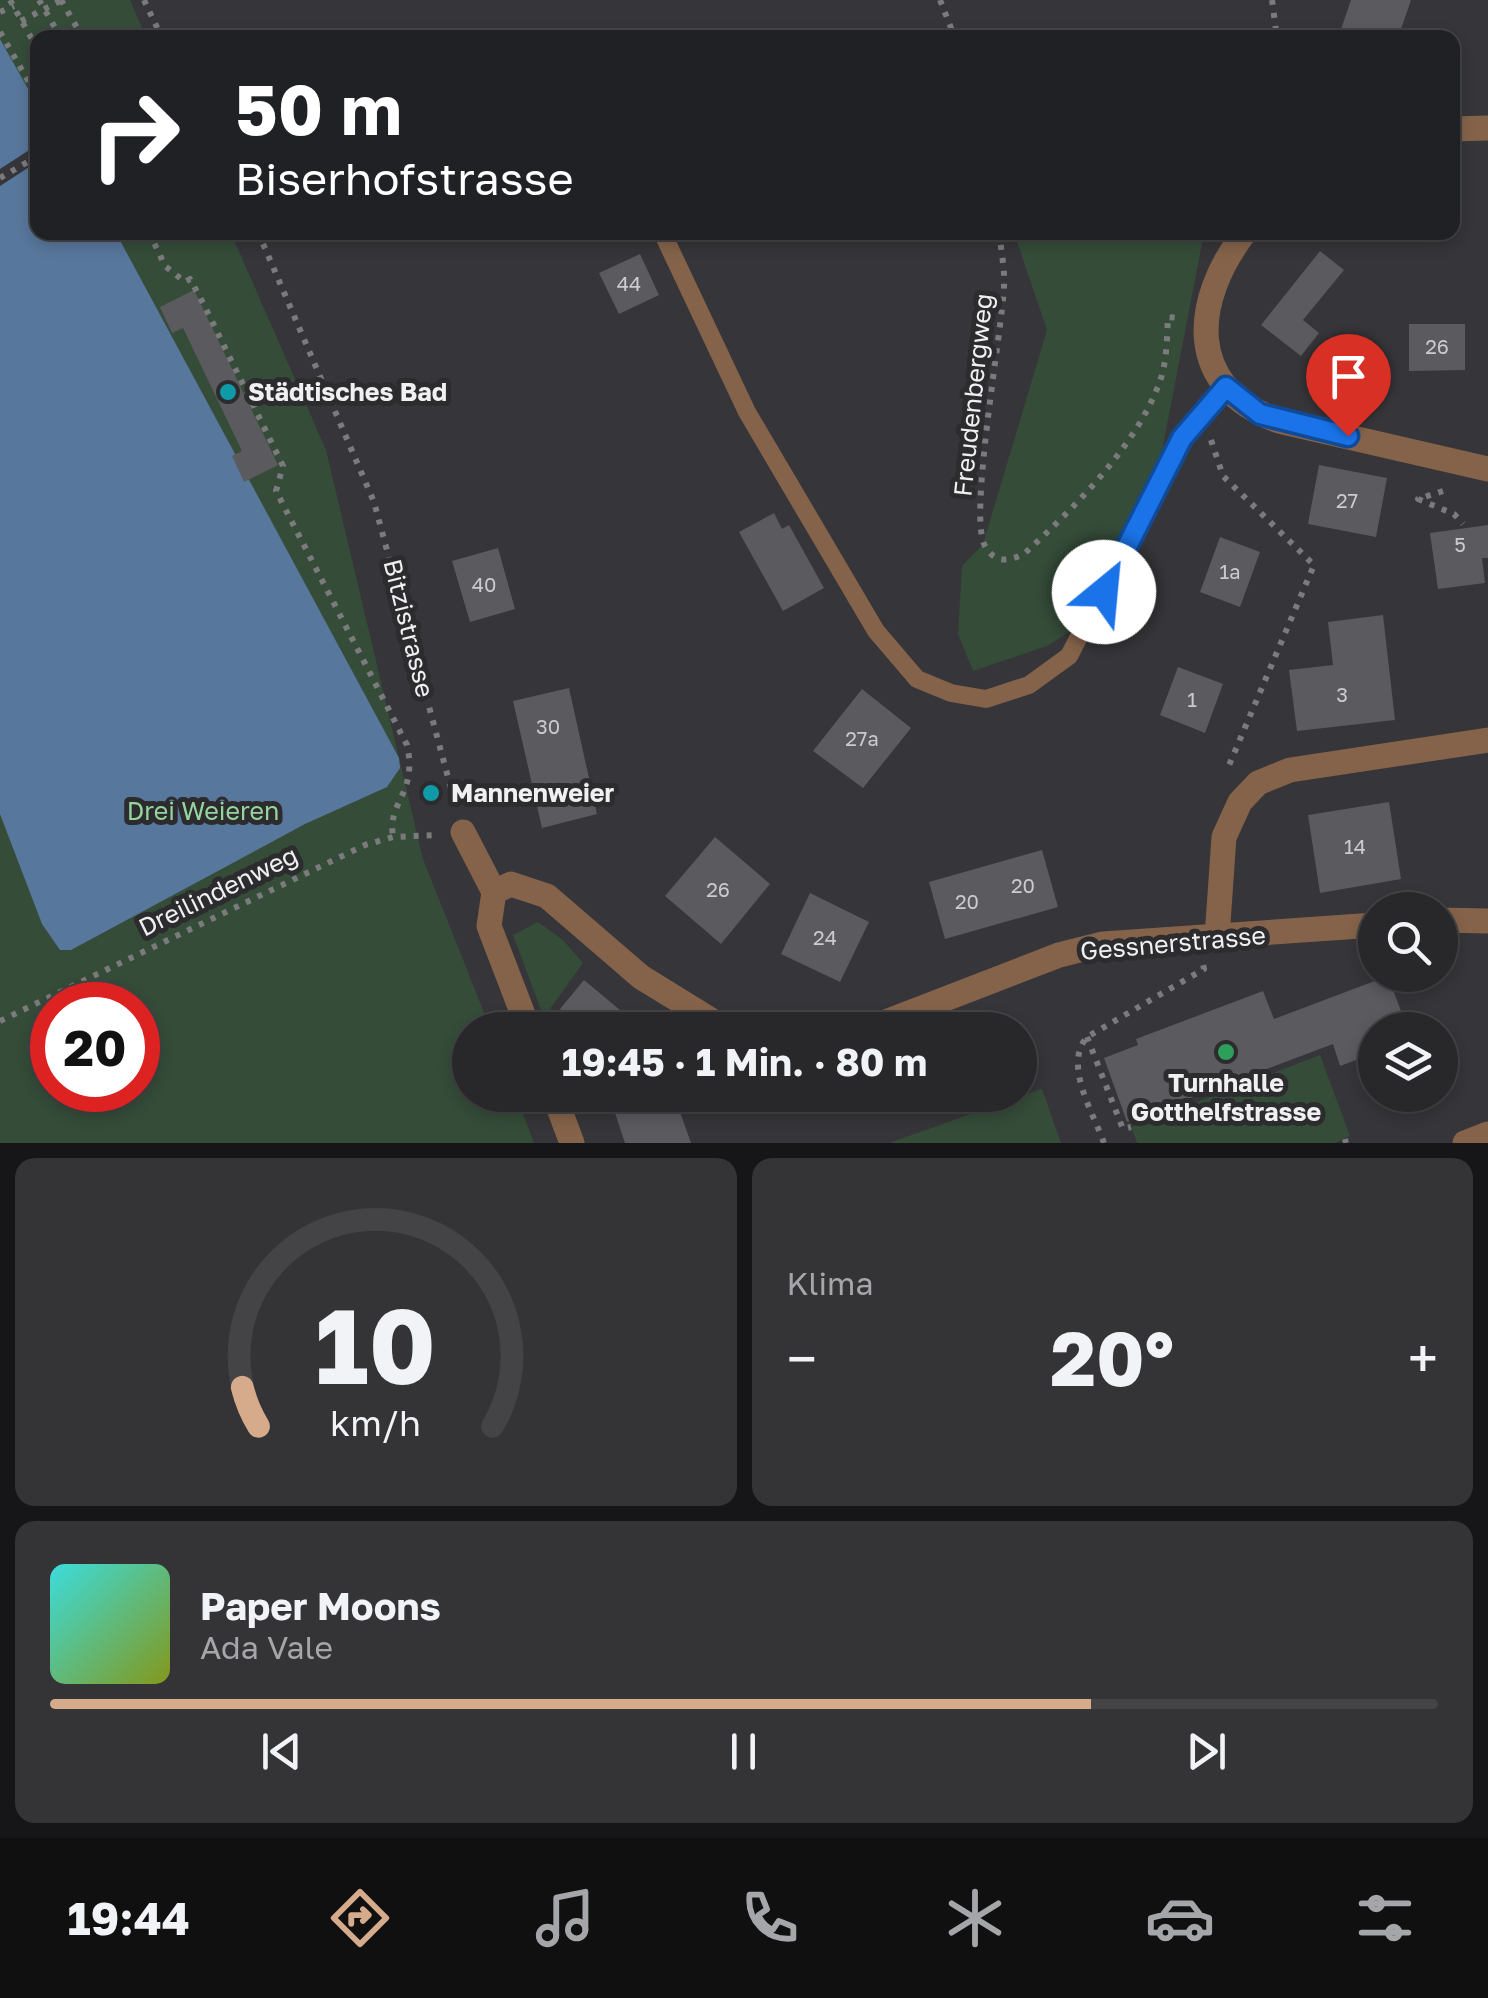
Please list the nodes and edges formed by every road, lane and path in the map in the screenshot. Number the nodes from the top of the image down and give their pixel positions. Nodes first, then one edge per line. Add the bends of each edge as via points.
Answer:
1 (39, 0) edge
2 (62, 0) edge
3 (144, 0) edge
4 (940, 0) edge
5 (1272, 0) edge
6 (12, 3) edge
7 (44, 9) junction
8 (0, 12) edge
9 (22, 21) junction
10 (56, 30) edge
11 (79, 30) edge
12 (158, 30) edge
13 (953, 30) edge
14 (1275, 30) edge
15 (0, 32) edge
16 (30, 36) edge
17 (30, 84) edge
18 (1460, 128) edge
19 (1488, 128) edge
20 (30, 161) edge
21 (0, 178) edge
22 (153, 240) edge
23 (261, 240) edge
24 (666, 240) edge
25 (999, 240) edge
26 (1241, 240) edge
27 (1181, 332) dead end
28 (1226, 387) junction
29 (1200, 412) junction
30 (1488, 468) edge
31 (1456, 489) dead end
32 (1463, 524) dead end
33 (1488, 740) edge
34 (1221, 786) dead end
35 (464, 832) junction
36 (393, 836) junction
37 (494, 892) junction
38 (1458, 920) edge
39 (1488, 921) edge
40 (1358, 926) edge
41 (1210, 946) junction
42 (521, 1012) edge
43 (698, 1012) edge
44 (912, 1012) edge
45 (0, 1022) edge
46 (1087, 1036) junction
47 (560, 1112) edge
48 (1131, 1126) dead end
49 (1488, 1134) edge
50 (572, 1143) edge
51 (1104, 1143) edge
52 (1464, 1143) edge

1 - 7 path
2 - 7 path
2 - 11 path
3 - 12 path
4 - 13 path
5 - 14 path
6 - 8 path
6 - 9 path
7 - 9 path
7 - 10 path
9 - 16 path
15 - 17 path
18 - 19 street
20 - 21 path
22 - 36 path via 165,266 190,279 204,303 284,466 276,491 407,745 411,779 390,820
23 - 35 path, Bitzistrasse via 374,502
24 - 29 lane via 748,412 876,631 918,680 951,693 986,699 1029,684 1070,656
25 - 27 path, Freudenbergweg via 1004,282 980,496 983,544 994,558 1024,554 1108,467 1160,381 1168,317 1180,318
26 - 28 street via 1215,280 1205,321 1206,346
28 - 29 lane
28 - 30 street via 1279,421
29 - 34 path via 1223,476 1314,565
31 - 32 path via 1418,498
33 - 41 street via 1290,770 1258,784 1240,802 1224,837
35 - 36 path, Dreilindenweg
35 - 37 street
36 - 45 path, Dreilindenweg via 305,871
37 - 42 street via 489,926
37 - 43 street via 511,884 548,896 641,977
38 - 39 street
40 - 41 street, Gessnerstrasse
41 - 44 street, Gessnerstrasse via 1103,944
41 - 46 path via 1204,969
46 - 48 path via 1123,1129
46 - 51 path via 1077,1055 1078,1072
47 - 50 street
49 - 52 street

